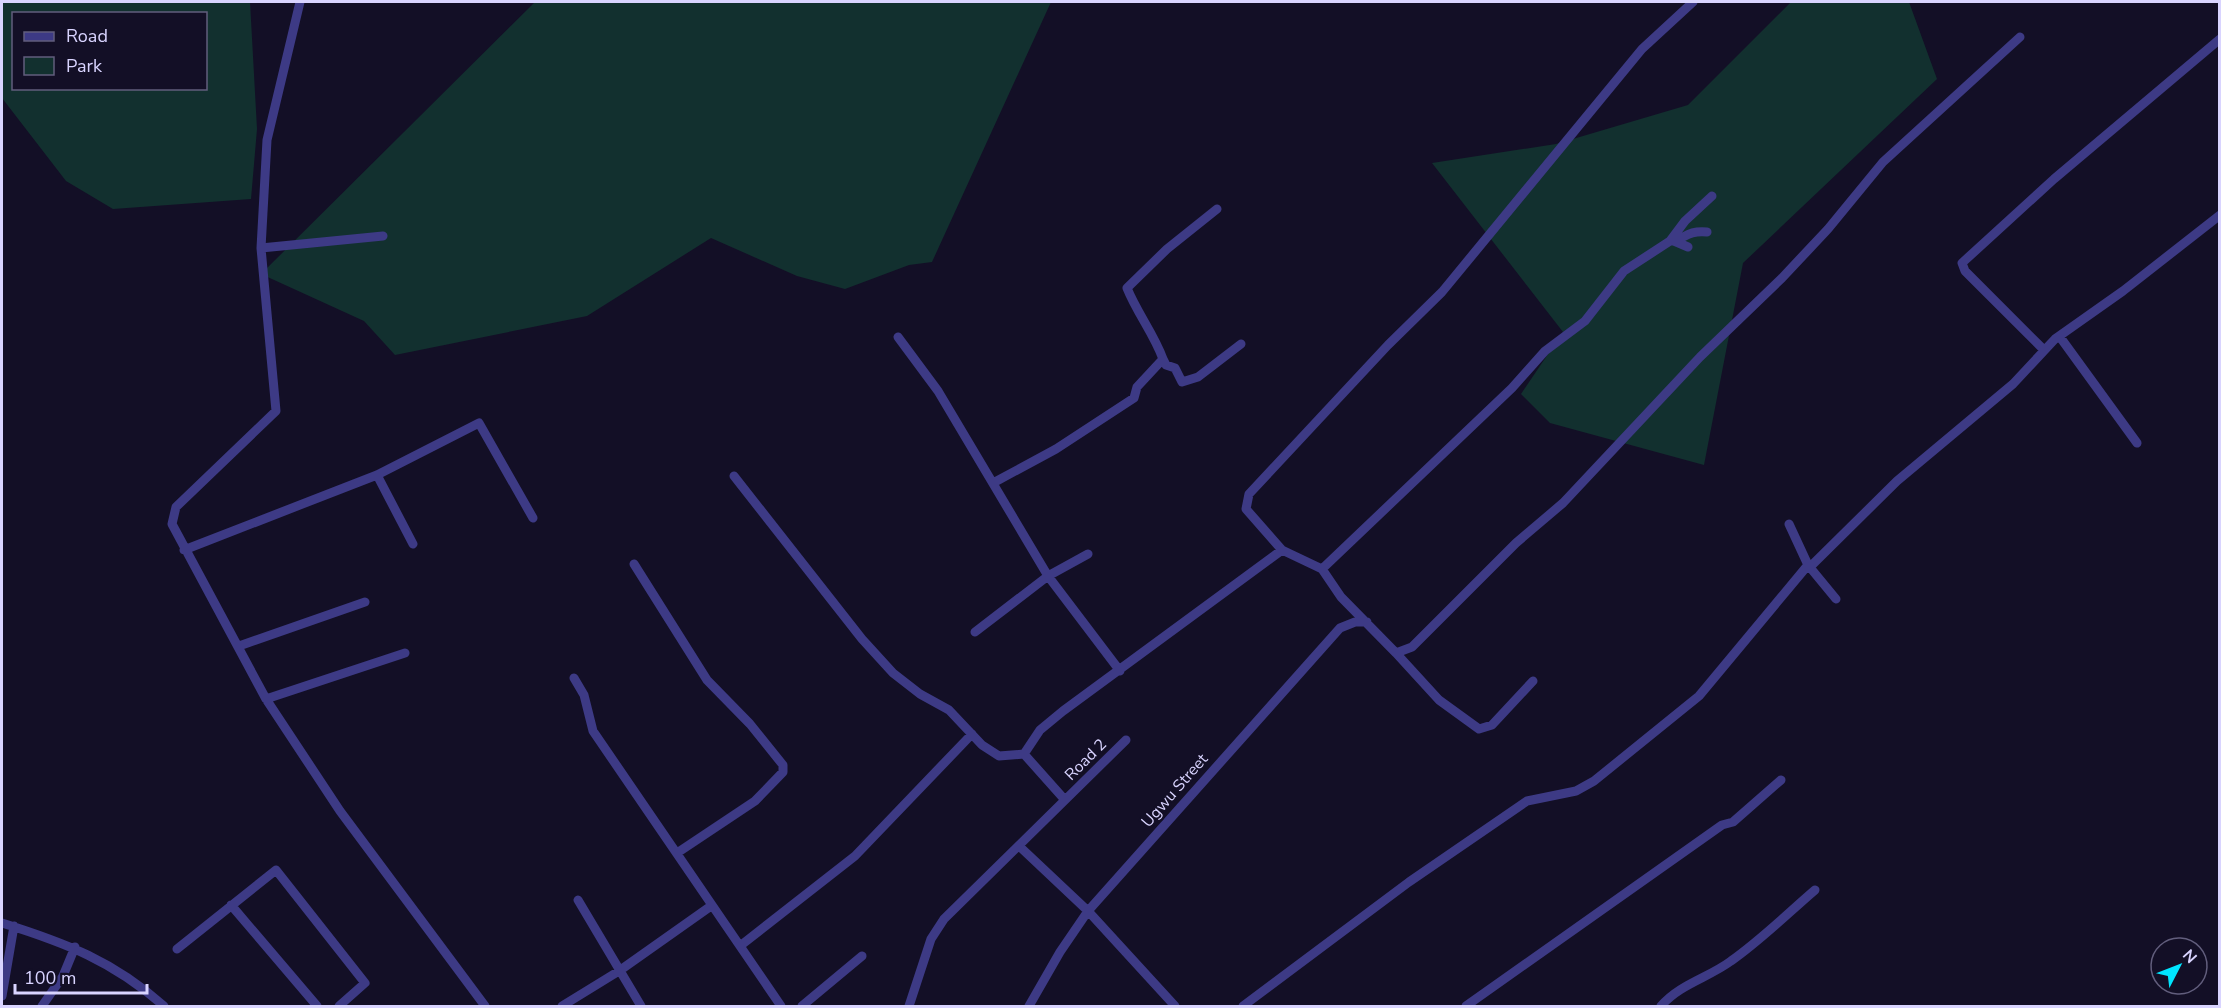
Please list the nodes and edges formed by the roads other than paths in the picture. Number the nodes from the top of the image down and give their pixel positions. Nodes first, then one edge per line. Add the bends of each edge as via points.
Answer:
1 (300, 2) edge
2 (1693, 2) edge
3 (2020, 37) dead end
4 (2220, 39) edge
5 (1712, 196) dead end
6 (1217, 209) dead end
7 (2220, 215) edge
8 (1707, 232) dead end
9 (383, 236) dead end
10 (1672, 241) junction
11 (1688, 247) dead end
12 (261, 248) junction
13 (898, 337) dead end
14 (2060, 337) junction
15 (1241, 344) dead end
16 (2044, 350) junction
17 (1163, 359) junction
18 (2137, 443) dead end
19 (377, 475) junction
20 (734, 476) dead end
21 (993, 483) junction
22 (533, 518) dead end
23 (1789, 524) dead end
24 (413, 544) dead end
25 (1282, 549) junction
26 (184, 550) junction
27 (1088, 554) dead end
28 (634, 564) dead end
29 (1809, 566) junction
30 (1322, 569) junction
31 (1048, 576) junction
32 (1836, 599) dead end
33 (365, 602) dead end
34 (1367, 622) junction
35 (975, 632) dead end
36 (238, 646) junction
37 (405, 653) dead end
38 (1396, 653) junction
39 (1120, 671) junction
40 (574, 678) dead end
41 (1533, 681) dead end
42 (266, 699) junction
43 (972, 734) junction
44 (1126, 740) dead end
45 (1024, 754) junction
46 (1781, 780) dead end
47 (1065, 800) junction
48 (1019, 846) junction
49 (677, 853) junction
50 (1815, 890) dead end
51 (578, 900) dead end
52 (231, 905) junction
53 (711, 906) junction
54 (1088, 911) junction
55 (2, 923) edge
56 (14, 927) junction
57 (740, 946) junction
58 (75, 947) junction
59 (177, 949) dead end
60 (862, 956) dead end
61 (619, 971) junction
62 (2, 996) edge
63 (42, 1006) edge
64 (164, 1006) edge
65 (317, 1006) edge
66 (339, 1006) edge
67 (485, 1006) edge
68 (562, 1006) edge
69 (641, 1006) edge
70 (781, 1006) edge
71 (802, 1006) edge
72 (909, 1006) edge
73 (1029, 1006) edge
74 (1174, 1006) edge
75 (1243, 1006) edge
76 (1466, 1006) edge
77 (1661, 1006) edge

1 - 12 street via 267,141
2 - 25 street via 1642,49 1442,292 1388,345 1286,458 1258,482 1246,509
3 - 38 street via 1883,162 1828,229 1700,357 1563,503 1516,543 1412,647
4 - 16 street via 2054,179 1962,263 1965,271
5 - 10 street via 1685,220
6 - 17 street via 1127,288
7 - 14 street
8 - 10 street via 1689,232
9 - 12 street
10 - 11 street
10 - 30 street via 1624,271 1584,321 1545,351 1512,388
12 - 26 street via 276,411 173,512 172,524
13 - 21 street via 938,391
14 - 16 street
14 - 18 street
15 - 17 street via 1198,377 1182,382 1175,368
16 - 29 street via 2013,384 1897,481
17 - 21 street via 1137,387 1134,398
19 - 22 street via 479,423
19 - 24 street
19 - 26 street
20 - 43 street via 893,673 949,710
21 - 31 street
23 - 29 street
25 - 30 street
25 - 39 street
26 - 36 street
27 - 31 street
28 - 49 street via 707,680 783,765 783,772 755,801
29 - 32 street
29 - 75 street via 1699,696 1594,781 1576,791 1527,801 1409,882
30 - 34 street via 1341,597
31 - 35 street
31 - 39 street
33 - 36 street
34 - 38 street
34 - 54 street, Ugwu Street via 1340,628
36 - 42 street
37 - 42 street
38 - 41 street via 1439,700 1479,729 1492,725
39 - 45 street via 1040,730
40 - 49 street via 584,695 593,731
42 - 67 street via 340,811
43 - 45 street via 999,756
43 - 57 street via 855,856
44 - 47 street, Road 2
45 - 47 street
46 - 76 street via 1733,822 1722,825
47 - 48 street, Road 2
48 - 54 street
48 - 72 street, Road 2 via 937,928
49 - 53 street
50 - 77 street via 1751,946 1685,986
51 - 61 street
52 - 59 street
52 - 65 street
52 - 66 street via 276,870 364,983
53 - 57 street
53 - 61 street
54 - 73 street, Ugwu Street
54 - 74 street
55 - 56 street
56 - 58 street
56 - 62 street
57 - 70 street
58 - 63 street via 63,976
58 - 64 street via 122,972
60 - 71 street
61 - 68 street
61 - 69 street

